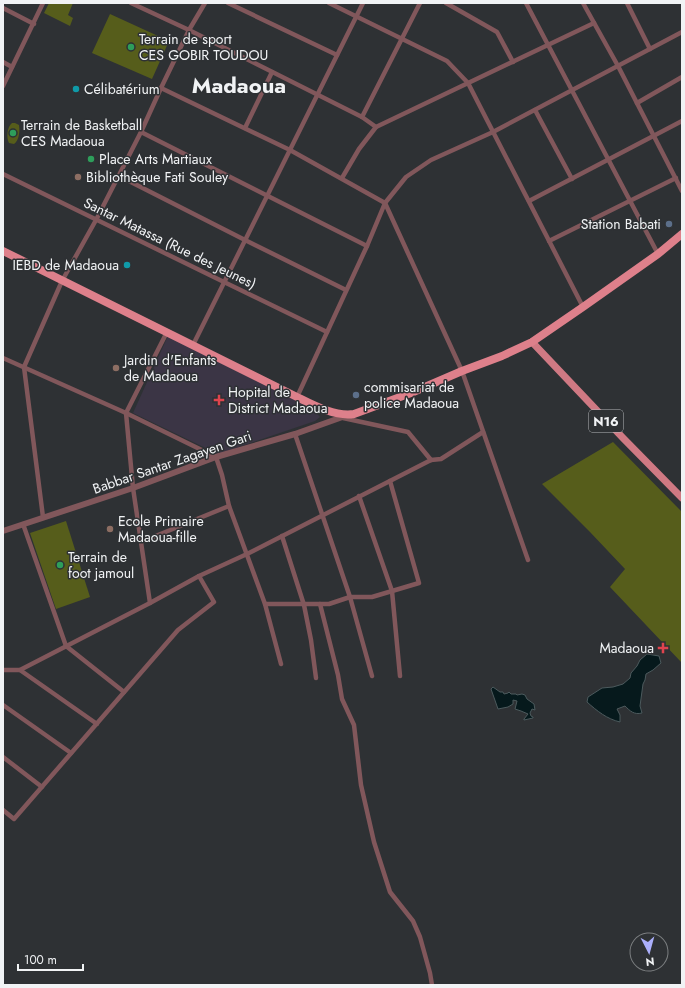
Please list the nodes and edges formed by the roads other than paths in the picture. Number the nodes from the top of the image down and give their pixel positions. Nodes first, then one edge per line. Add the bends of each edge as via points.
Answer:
1 (43, 3) edge
2 (131, 3) edge
3 (205, 3) edge
4 (228, 3) edge
5 (329, 3) edge
6 (363, 3) edge
7 (420, 3) edge
8 (446, 3) edge
9 (526, 3) edge
10 (583, 3) edge
11 (627, 3) edge
12 (3, 8) edge
13 (356, 16) junction
14 (594, 23) junction
15 (34, 24) junction
16 (190, 30) junction
17 (682, 32) edge
18 (402, 39) junction
19 (548, 45) junction
20 (650, 49) junction
21 (337, 55) junction
22 (3, 62) edge
23 (513, 62) junction
24 (618, 66) junction
25 (12, 67) junction
26 (272, 72) junction
27 (682, 77) edge
28 (468, 83) junction
29 (3, 86) edge
30 (161, 88) junction
31 (572, 90) junction
32 (317, 96) junction
33 (636, 103) junction
34 (534, 110) junction
35 (362, 118) junction
36 (682, 121) edge
37 (376, 127) junction
38 (245, 128) junction
39 (141, 132) junction
40 (493, 132) junction
41 (654, 136) junction
42 (290, 150) junction
43 (608, 160) junction
44 (3, 174) edge
45 (119, 176) junction
46 (342, 178) junction
47 (676, 178) junction
48 (572, 179) junction
49 (682, 191) edge
50 (267, 196) junction
51 (529, 201) junction
52 (630, 201) junction
53 (385, 203) junction
54 (96, 220) junction
55 (682, 234) edge
56 (245, 240) junction
57 (549, 241) junction
58 (367, 246) junction
59 (3, 252) edge
60 (658, 254) junction
61 (62, 281) junction
62 (224, 282) junction
63 (346, 290) junction
64 (584, 307) junction
65 (167, 332) junction
66 (327, 332) junction
67 (532, 342) junction
68 (193, 345) junction
69 (3, 358) edge
70 (24, 367) junction
71 (462, 371) junction
72 (297, 396) junction
73 (126, 413) junction
74 (345, 417) junction
75 (483, 432) junction
76 (295, 434) junction
77 (216, 457) junction
78 (431, 460) junction
79 (390, 480) junction
80 (133, 488) junction
81 (359, 496) junction
82 (682, 498) edge
83 (230, 506) junction
84 (323, 515) junction
85 (43, 518) junction
86 (23, 524) junction
87 (3, 531) edge
88 (282, 536) junction
89 (141, 542) junction
90 (247, 554) junction
91 (528, 560) dead end
92 (199, 576) junction
93 (392, 591) junction
94 (350, 597) junction
95 (150, 603) junction
96 (265, 604) junction
97 (320, 604) junction
98 (304, 605) junction
99 (66, 646) junction
100 (280, 664) dead end
101 (3, 670) edge
102 (20, 670) junction
103 (372, 676) dead end
104 (400, 676) dead end
105 (316, 678) dead end
106 (124, 692) junction
107 (3, 705) edge
108 (96, 724) junction
109 (71, 753) junction
110 (3, 757) edge
111 (42, 787) junction
112 (3, 810) edge
113 (432, 985) edge

1 - 15 street
2 - 16 street
3 - 16 street
4 - 21 street
5 - 13 street
6 - 13 street
7 - 18 street
8 - 23 street via 497,32
9 - 19 street
10 - 14 street
11 - 20 street
12 - 15 street
13 - 18 street
13 - 21 street
14 - 19 street
14 - 24 street
15 - 25 street
16 - 26 street
16 - 30 street
17 - 20 street
18 - 28 street via 447,61
18 - 35 street
19 - 23 street
19 - 31 street
20 - 24 street
21 - 32 street
22 - 25 street
23 - 28 street
24 - 31 street
24 - 33 street
25 - 29 street
26 - 32 street
26 - 38 street
27 - 33 street
28 - 37 street
28 - 40 street
30 - 38 street
30 - 39 street
31 - 34 street
31 - 43 street
32 - 35 street
32 - 42 street
33 - 41 street
34 - 40 street
34 - 48 street
35 - 37 street
36 - 41 street
37 - 46 street
38 - 42 street
39 - 45 street
39 - 50 street
40 - 51 street
40 - 53 street via 431,160 406,177
41 - 43 street
41 - 47 street
42 - 46 street
42 - 50 street
43 - 48 street
43 - 52 street
44 - 54 street, Santar Matassa (Rue des Jeunes)
45 - 54 street
45 - 56 street
46 - 53 street
47 - 49 street
47 - 52 street
48 - 51 street
50 - 56 street
50 - 58 street
51 - 57 street
52 - 57 street
52 - 60 street
53 - 58 street
53 - 71 street
54 - 61 street
54 - 62 street, Santar Matassa (Rue des Jeunes)
55 - 60 highway
56 - 62 street
56 - 63 street
57 - 64 street
58 - 63 street
59 - 61 highway
60 - 64 highway
61 - 65 highway
61 - 70 street
62 - 66 street, Santar Matassa (Rue des Jeunes)
62 - 68 street
63 - 66 street
64 - 67 highway
65 - 68 highway
65 - 73 street
66 - 72 street
67 - 71 highway
67 - 82 main road, N16
68 - 72 highway
69 - 70 street
70 - 73 street
70 - 85 street
71 - 74 highway
71 - 75 street
72 - 74 highway
73 - 77 street
73 - 80 street
74 - 76 street, Babbar Santar Zagayen Gari
74 - 78 street via 408,432
75 - 78 street via 441,459
75 - 91 street
76 - 77 street, Babbar Santar Zagayen Gari
76 - 84 street
77 - 80 street, Babbar Santar Zagayen Gari
77 - 83 street
78 - 79 street
79 - 81 street
79 - 93 street via 418,584
80 - 85 street, Babbar Santar Zagayen Gari
80 - 89 street
81 - 84 street
81 - 93 street
83 - 89 street
83 - 90 street
84 - 88 street
84 - 94 street
85 - 86 street, Babbar Santar Zagayen Gari
86 - 87 street, Babbar Santar Zagayen Gari
86 - 99 street
88 - 90 street
88 - 98 street
89 - 95 street
90 - 92 street
90 - 96 street
92 - 95 street
92 - 106 street via 214,602 178,630
93 - 94 street via 372,597
93 - 104 street
94 - 97 street via 329,604
94 - 103 street
95 - 99 street
96 - 98 street
96 - 100 street
97 - 98 street
97 - 113 street via 342,699 354,725 361,785 374,842 390,892 413,920 420,937
98 - 105 street
99 - 102 street
99 - 106 street
101 - 102 street
102 - 108 street
106 - 108 street
107 - 109 street
108 - 109 street
109 - 111 street
110 - 111 street
111 - 112 street via 14,819

